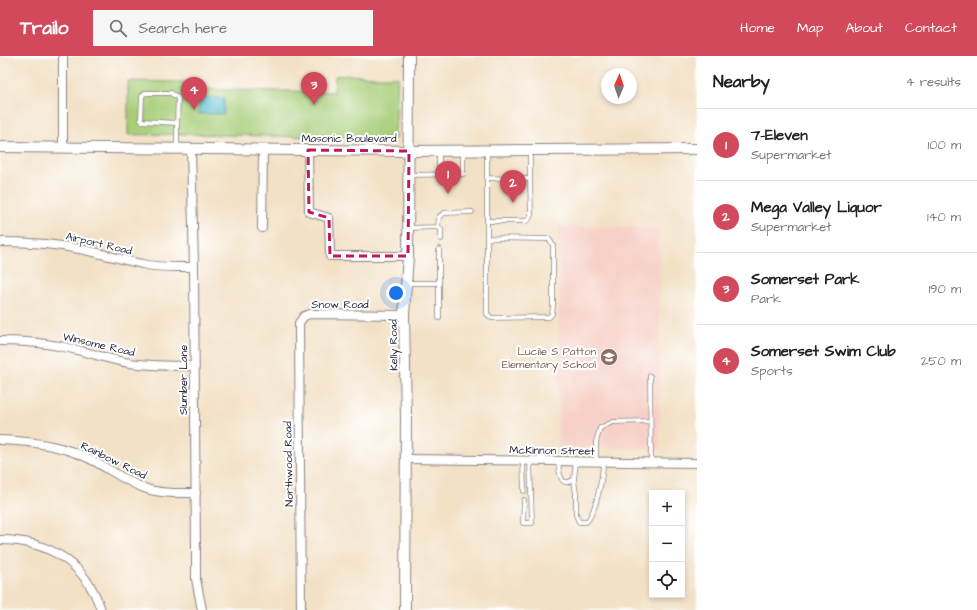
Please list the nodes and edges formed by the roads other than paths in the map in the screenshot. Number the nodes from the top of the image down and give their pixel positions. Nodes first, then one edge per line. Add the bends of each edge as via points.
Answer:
1 (63, 56) edge
2 (409, 56) edge
3 (177, 123) junction
4 (0, 147) edge
5 (63, 147) junction
6 (177, 149) junction
7 (191, 149) junction
8 (697, 149) edge
9 (263, 150) junction
10 (308, 150) junction
11 (463, 150) junction
12 (487, 150) junction
13 (530, 150) junction
14 (409, 151) junction
15 (439, 151) junction
16 (409, 175) junction
17 (439, 175) junction
18 (487, 178) junction
19 (530, 179) junction
20 (472, 212) dead end
21 (487, 221) junction
22 (438, 227) junction
23 (262, 228) dead end
24 (408, 228) junction
25 (487, 238) junction
26 (441, 239) dead end
27 (0, 242) edge
28 (439, 249) dead end
29 (408, 256) junction
30 (194, 267) junction
31 (406, 283) junction
32 (439, 283) junction
33 (404, 315) junction
34 (302, 318) joint
35 (439, 318) dead end
36 (0, 341) edge
37 (194, 366) junction
38 (650, 376) dead end
39 (650, 421) junction
40 (0, 440) edge
41 (406, 459) junction
42 (527, 461) junction
43 (558, 461) junction
44 (576, 461) junction
45 (600, 462) junction
46 (651, 462) junction
47 (697, 463) edge
48 (574, 479) junction
49 (524, 491) dead end
50 (196, 493) junction
51 (524, 500) dead end
52 (0, 540) edge
53 (101, 610) edge
54 (202, 610) edge
55 (300, 610) edge
56 (405, 610) edge

1 - 5 street
2 - 14 street, Kelly Road
3 - 3 lane via 176,95 145,93 142,96 142,121
3 - 6 lane
4 - 5 street, Masonic Boulevard
5 - 6 street, Masonic Boulevard
6 - 7 street, Masonic Boulevard
7 - 9 street, Masonic Boulevard
7 - 30 street, Slumber Lane
8 - 13 street, Masonic Boulevard
9 - 10 street, Masonic Boulevard
9 - 23 street
10 - 14 street, Masonic Boulevard
10 - 29 street via 309,212 329,218 330,256
11 - 12 street, Masonic Boulevard
11 - 15 street, Masonic Boulevard
11 - 17 lane via 464,174
12 - 13 street, Masonic Boulevard
12 - 18 lane
13 - 19 lane
14 - 15 street, Masonic Boulevard
14 - 16 street, Kelly Road
15 - 17 lane
16 - 17 lane
16 - 24 street, Kelly Road
18 - 19 lane
18 - 21 lane
19 - 21 lane via 529,219
20 - 22 lane via 444,213 439,217
21 - 25 lane
22 - 24 lane
22 - 26 lane via 441,229
24 - 29 street, Kelly Road
25 - 25 lane via 487,314 492,318 549,317 553,306 553,245 549,239
27 - 30 street, Airport Road via 65,246 143,265
28 - 32 lane
29 - 31 street, Kelly Road
30 - 37 street, Slumber Lane
31 - 32 lane
31 - 33 street, Kelly Road
32 - 35 lane
33 - 34 street, Snow Road via 310,314
33 - 41 street, Kelly Road
34 - 55 street, Northwood Road via 298,327
36 - 37 street, Winsome Road via 48,344 130,363
37 - 50 street, Slumber Lane
38 - 39 lane
39 - 45 lane via 613,422 600,428 596,442
39 - 46 lane
40 - 50 street, Rainbow Road via 34,442 64,449 88,458 144,488
41 - 42 street, McKinnon Street
41 - 56 street, Kelly Road
42 - 43 street, McKinnon Street
42 - 49 lane
42 - 51 lane via 532,523 524,523
43 - 44 street, McKinnon Street
43 - 48 lane via 561,480 570,482
44 - 45 street, McKinnon Street
44 - 48 lane
45 - 46 street, McKinnon Street
45 - 48 lane via 603,473 596,500 586,522 579,522 576,515
46 - 47 street, McKinnon Street
50 - 54 street, Slumber Lane via 196,579
52 - 53 street via 32,543 55,552 76,568 94,591

